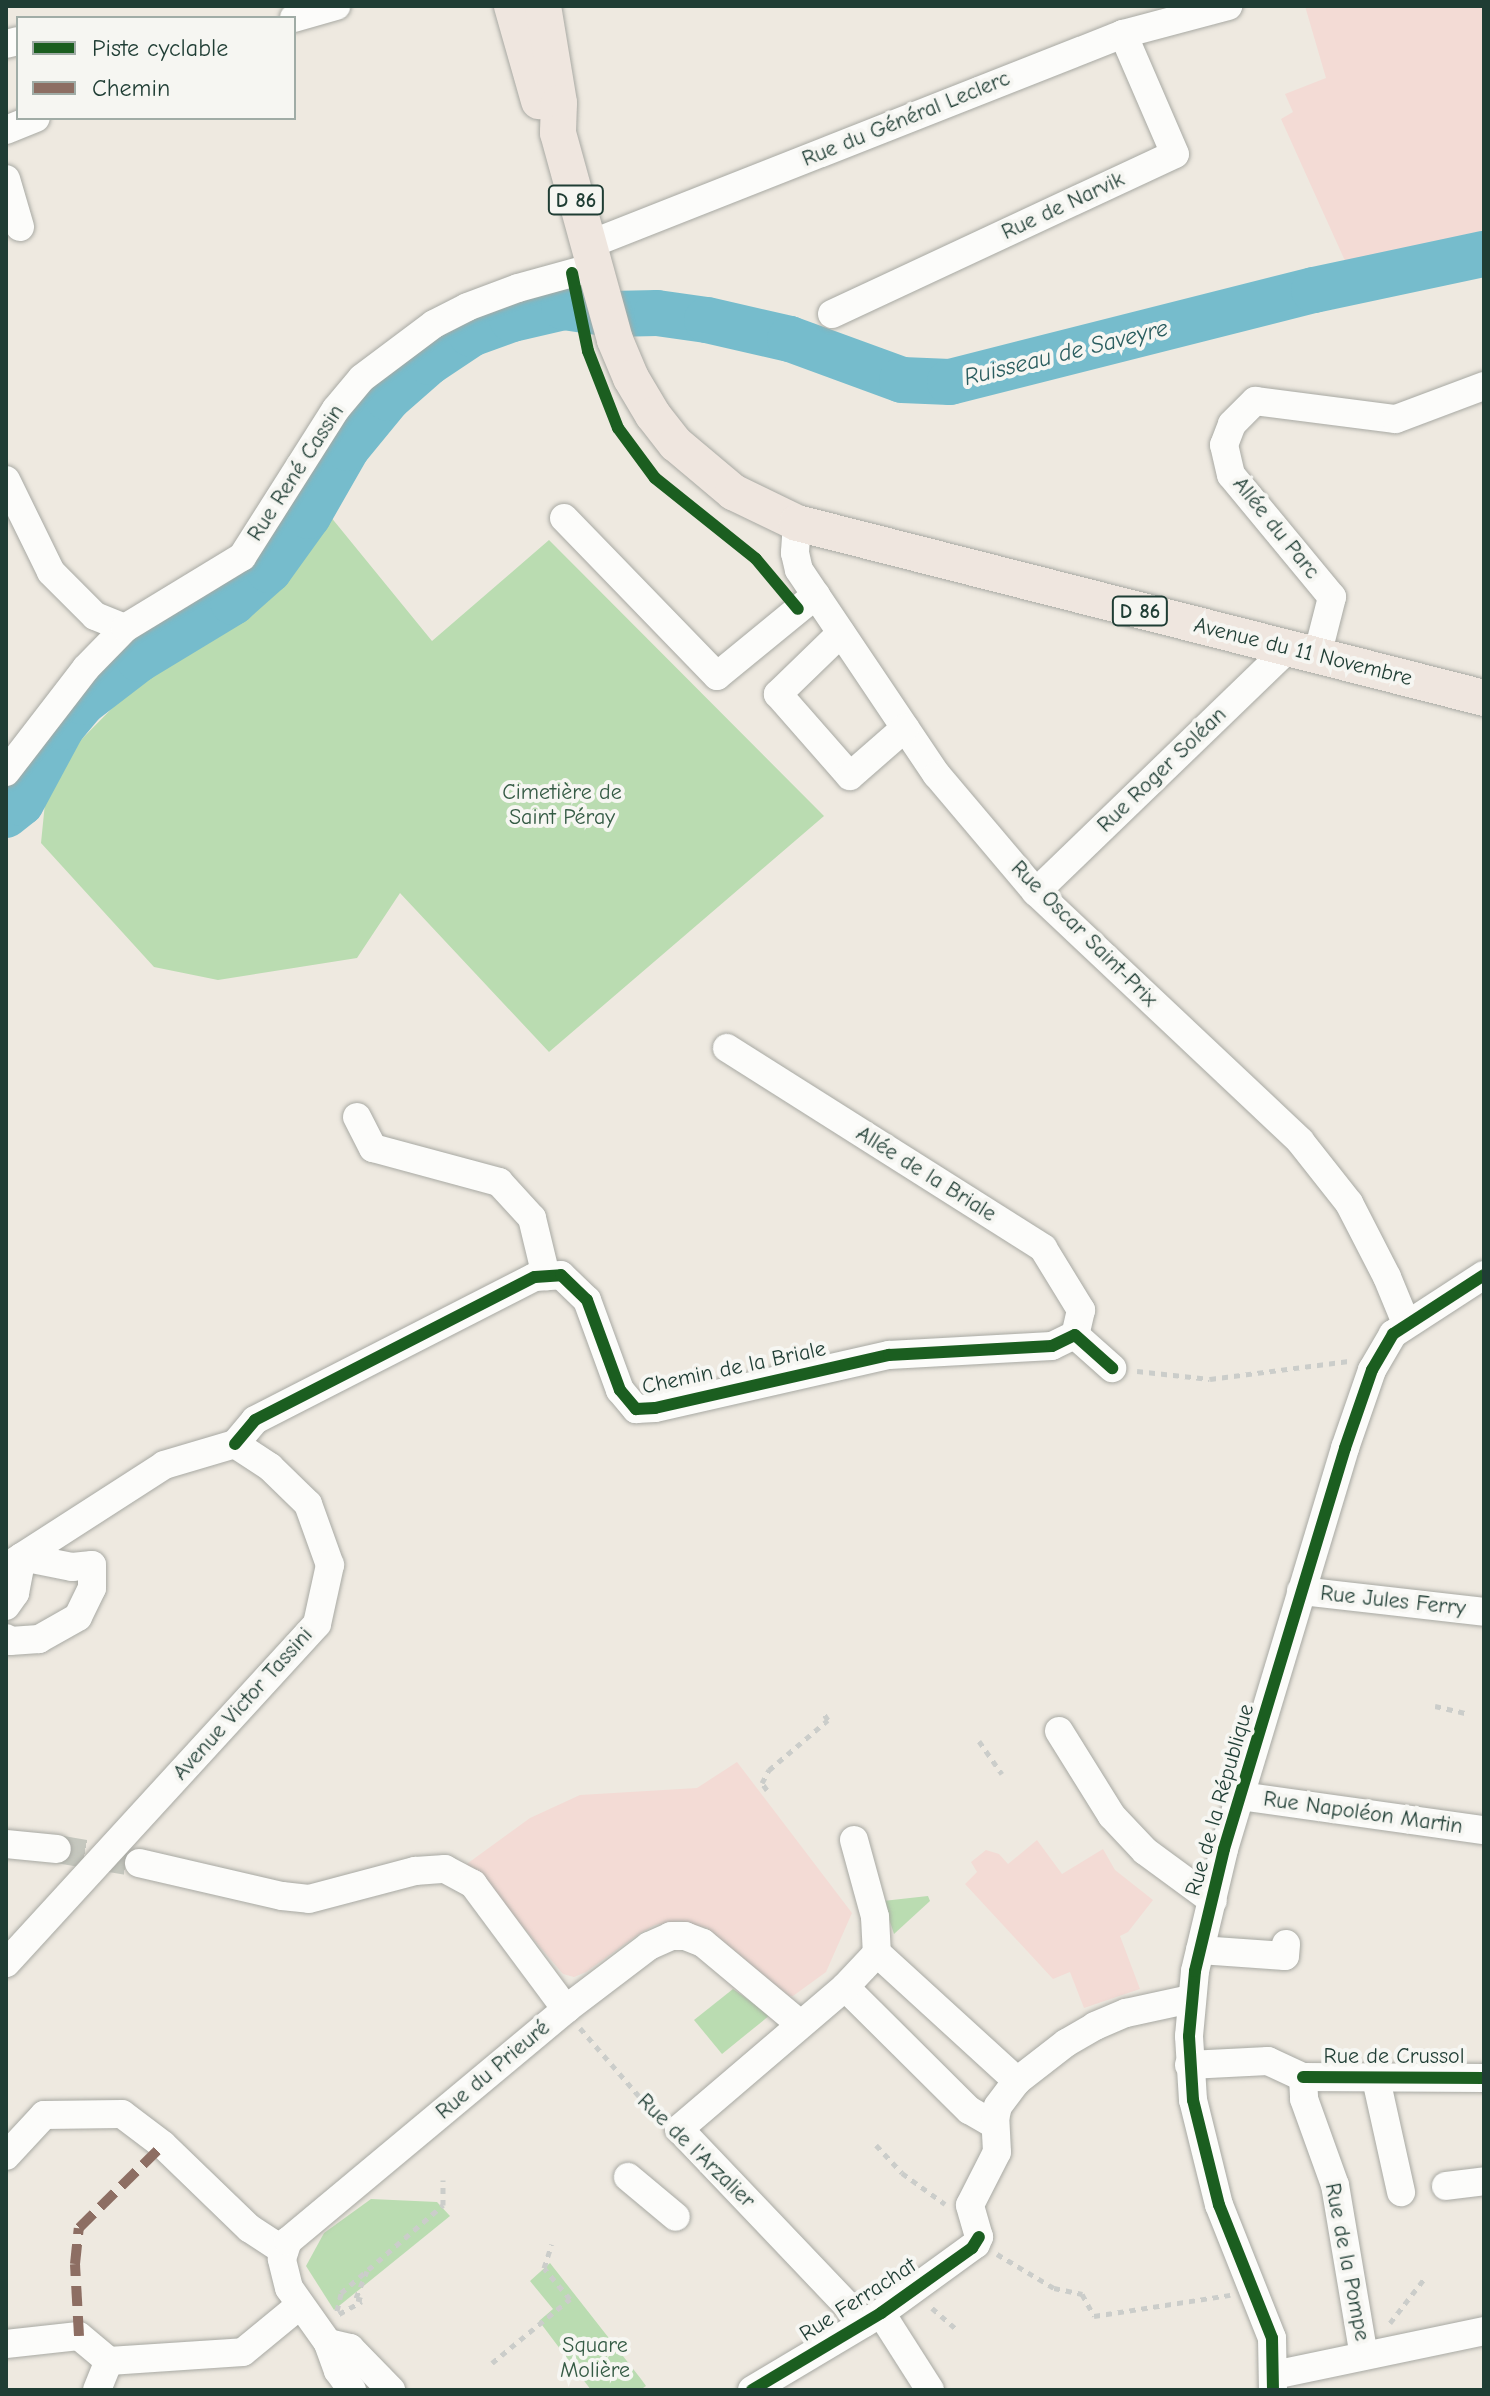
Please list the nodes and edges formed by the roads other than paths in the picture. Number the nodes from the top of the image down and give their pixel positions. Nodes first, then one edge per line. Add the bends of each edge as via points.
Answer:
1 (336, 6) edge
2 (512, 6) edge
3 (543, 6) edge
4 (1228, 6) edge
5 (296, 17) edge
6 (1123, 34) junction
7 (31, 120) edge
8 (6, 130) edge
9 (558, 133) junction
10 (6, 179) edge
11 (20, 227) dead end
12 (594, 269) junction
13 (832, 314) dead end
14 (1484, 386) edge
15 (6, 480) edge
16 (564, 518) dead end
17 (797, 523) junction
18 (816, 595) junction
19 (125, 628) junction
20 (841, 633) junction
21 (1302, 653) junction
22 (1484, 698) edge
23 (905, 728) junction
24 (6, 772) edge
25 (1036, 892) junction
26 (727, 1048) dead end
27 (357, 1117) dead end
28 (1484, 1275) edge
29 (546, 1276) junction
30 (1406, 1323) junction
31 (1075, 1335) junction
32 (1112, 1368) road end
33 (235, 1444) junction
34 (14, 1562) edge
35 (1301, 1591) junction
36 (6, 1606) edge
37 (1484, 1612) edge
38 (6, 1638) edge
39 (1059, 1731) dead end
40 (1241, 1796) junction
41 (1484, 1830) edge
42 (854, 1840) dead end
43 (6, 1844) edge
44 (57, 1849) tunnel mouth
45 (139, 1863) tunnel mouth
46 (1213, 1901) junction
47 (1286, 1944) dead end
48 (1200, 1950) junction
49 (877, 1953) junction
50 (6, 1963) edge
51 (845, 1987) junction
52 (1191, 1999) junction
53 (566, 2009) junction
54 (800, 2024) junction
55 (1189, 2065) junction
56 (1303, 2077) junction
57 (1484, 2078) edge
58 (1376, 2079) junction
59 (1017, 2081) junction
60 (995, 2125) junction
61 (6, 2156) edge
62 (628, 2177) dead end
63 (1484, 2181) edge
64 (1446, 2186) dead end
65 (1401, 2192) dead end
66 (676, 2217) dead end
67 (284, 2251) junction
68 (300, 2305) junction
69 (873, 2318) junction
70 (1484, 2331) edge
71 (328, 2343) junction
72 (6, 2344) edge
73 (1364, 2356) junction
74 (109, 2361) junction
75 (1274, 2383) edge
76 (97, 2390) edge
77 (352, 2390) edge
78 (391, 2390) edge
79 (752, 2390) edge
80 (930, 2390) edge

1 - 5 street
2 - 9 main road via 540,105
3 - 9 main road via 559,103
4 - 6 street, Rue du Général Leclerc
6 - 12 street, Rue du Général Leclerc
6 - 13 street, Rue de Narvik via 1175,154
7 - 8 street
9 - 12 main road, D 86
10 - 11 street
12 - 17 main road, D 86 via 631,378 676,444 733,492
12 - 19 street, Rue René Cassin via 467,307 402,346 362,378 336,409 242,557
14 - 21 street, Allée du Parc via 1396,419 1255,401 1232,424 1224,445 1231,475 1332,597
15 - 19 street via 51,572 95,616
16 - 18 street via 717,676
17 - 18 street, Rue Oscar Saint-Prix via 799,570
17 - 21 main road, Avenue du 11 Novembre / D 86
18 - 20 street, Rue Oscar Saint-Prix
19 - 24 street, Rue René Cassin via 86,668
20 - 23 street, Rue Oscar Saint-Prix
20 - 23 street via 778,694 850,776
21 - 22 main road, Avenue du 11 Novembre / D 86
21 - 25 street, Rue Roger Soléan
23 - 25 street, Rue Oscar Saint-Prix via 937,775
25 - 30 street, Rue Oscar Saint-Prix via 1300,1141 1349,1203
26 - 31 street, Allée de la Briale via 1043,1248 1081,1310
27 - 29 street via 373,1148 499,1182 532,1218
28 - 30 street, Rue de la République
29 - 31 street, Chemin de la Briale via 561,1275 587,1300 620,1390 636,1409 889,1355 1052,1346
29 - 33 street via 255,1420
30 - 35 street, Rue de la République via 1393,1334 1372,1370
31 - 32 street
33 - 34 street via 164,1465
33 - 50 street, Avenue Victor Tassini via 270,1467 308,1504 330,1565 317,1624
34 - 36 street via 15,1593
34 - 38 street via 92,1565 92,1588 78,1617 39,1639
35 - 37 street, Rue Jules Ferry
35 - 40 street, Rue de la République
39 - 46 street via 1112,1816 1145,1851
40 - 41 street, Rue Napoléon Martin
40 - 46 street, Rue de la République
42 - 49 street via 875,1917
43 - 44 street
45 - 53 street via 309,1899 415,1871 445,1869 473,1884
46 - 48 street, Rue de la République
47 - 48 street via 1285,1956
48 - 52 street, Rue de la République
49 - 51 street
49 - 59 street
51 - 54 street
51 - 60 street via 969,2110
52 - 55 street, Rue de la République
52 - 59 street via 1126,2013 1095,2026
53 - 54 street, Rue du Prieuré via 649,1946 685,1936 703,1943
53 - 67 street, Rue du Prieuré via 304,2224
54 - 69 street, Rue de l'Arzalier via 679,2129
55 - 56 street via 1268,2061
55 - 75 street, Rue de la République via 1200,2136 1219,2205 1272,2338
56 - 58 street, Rue de Crussol
56 - 73 street, Rue de la Pompe via 1304,2099 1335,2185
57 - 58 street, Rue de Crussol
58 - 65 street
59 - 60 street via 1001,2100
60 - 69 street, Rue Ferrachat via 997,2152 970,2205 979,2237 972,2248
61 - 67 street via 44,2115 122,2114 163,2145 249,2228
62 - 66 street
63 - 64 street
67 - 68 street via 285,2279
68 - 71 street
68 - 74 street via 243,2352
69 - 79 street, Rue Ferrachat
69 - 80 street, Rue de l'Arzalier
70 - 73 street
71 - 77 street
71 - 78 street via 350,2348
72 - 74 street via 79,2336
73 - 75 street
74 - 76 street

